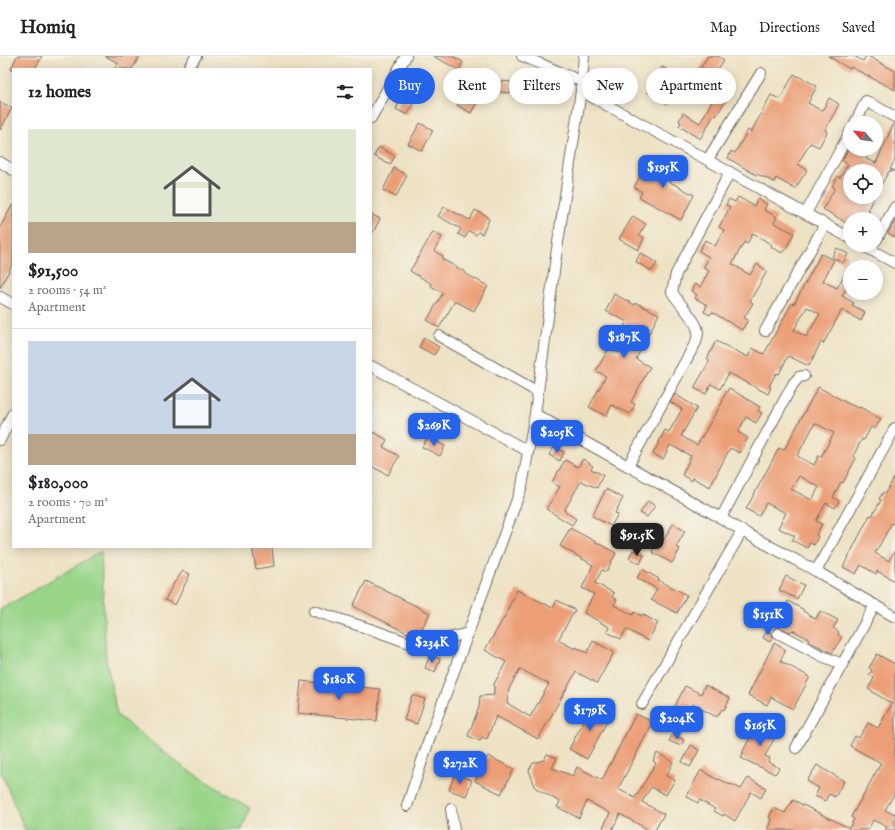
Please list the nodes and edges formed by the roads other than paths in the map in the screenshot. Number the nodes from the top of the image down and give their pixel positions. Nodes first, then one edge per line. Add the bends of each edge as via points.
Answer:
1 (196, 56) edge
2 (406, 56) edge
3 (522, 56) edge
4 (584, 56) edge
5 (189, 68) edge
6 (761, 73) dead end
7 (581, 86) junction
8 (372, 116) edge
9 (858, 116) edge
10 (895, 117) edge
11 (843, 145) edge
12 (708, 159) junction
13 (0, 162) edge
14 (12, 169) edge
15 (730, 172) junction
16 (895, 207) edge
17 (806, 213) junction
18 (825, 224) junction
19 (883, 228) edge
20 (843, 234) edge
21 (876, 252) edge
22 (895, 263) edge
23 (0, 297) edge
24 (12, 303) edge
25 (765, 331) dead end
26 (439, 336) dead end
27 (372, 367) edge
28 (804, 376) dead end
29 (538, 392) junction
30 (535, 414) junction
31 (12, 415) edge
32 (895, 428) edge
33 (0, 440) edge
34 (528, 451) junction
35 (628, 466) junction
36 (721, 518) junction
37 (742, 531) junction
38 (816, 571) junction
39 (875, 605) junction
40 (314, 612) dead end
41 (895, 617) edge
42 (778, 633) dead end
43 (468, 634) junction
44 (842, 664) junction
45 (642, 704) dead end
46 (796, 748) dead end
47 (407, 806) dead end
48 (451, 809) dead end
49 (454, 830) edge

1 - 5 street
2 - 8 street
3 - 7 street
4 - 7 street
6 - 12 street
7 - 12 street
7 - 29 street
9 - 10 street via 866,101
11 - 17 street
12 - 15 street
13 - 14 street
15 - 17 street
15 - 35 street via 676,274 672,292 694,322 698,332 696,342
16 - 19 street
17 - 18 street
18 - 20 street
18 - 25 street
21 - 22 street
23 - 24 street
26 - 29 street
27 - 34 street
28 - 36 street via 799,377 793,384
29 - 30 street
30 - 34 street
30 - 35 street
31 - 33 street
32 - 38 street
34 - 43 street via 522,486
35 - 36 street
36 - 37 street
37 - 38 street
37 - 45 street
38 - 39 street
39 - 41 street
39 - 44 street
40 - 43 street via 418,646
42 - 44 street
43 - 47 street
44 - 46 street
48 - 49 street

